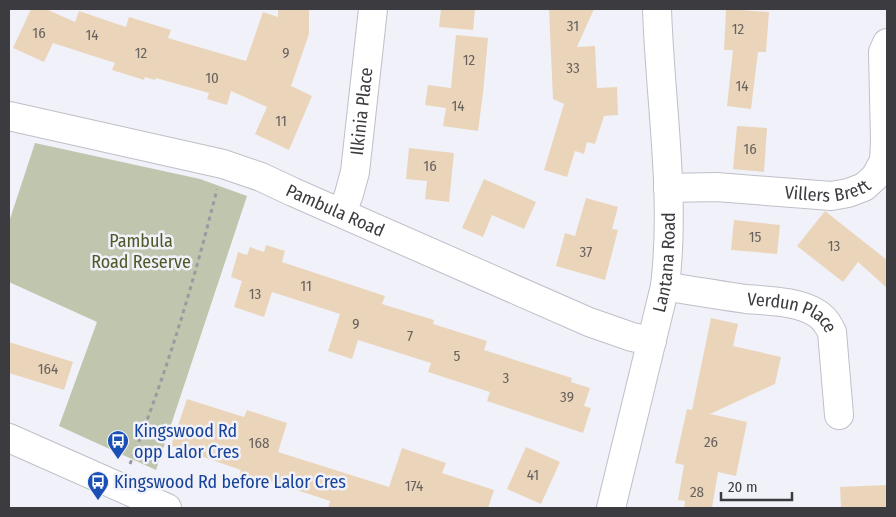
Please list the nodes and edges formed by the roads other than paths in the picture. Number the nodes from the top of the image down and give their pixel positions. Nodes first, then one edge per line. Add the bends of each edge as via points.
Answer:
1 (373, 9) edge
2 (657, 9) edge
3 (887, 43) edge
4 (9, 116) edge
5 (668, 188) junction
6 (342, 213) junction
7 (665, 286) junction
8 (652, 342) junction
9 (839, 415) dead end
10 (9, 438) edge
11 (166, 508) edge
12 (611, 508) edge

1 - 6 street, Ilkinia Place via 355,172
2 - 5 street, Lantana Road
3 - 5 street, Villers Brett via 884,52 884,161 875,177 864,187 831,196 716,187
4 - 6 street, Pambula Road via 223,164
5 - 7 street, Lantana Road via 669,258
6 - 8 street, Pambula Road via 589,322
7 - 8 street, Lantana Road
7 - 9 street, Verdun Place via 788,304 817,313 826,320 832,332
8 - 12 street, Lantana Road
10 - 11 street

